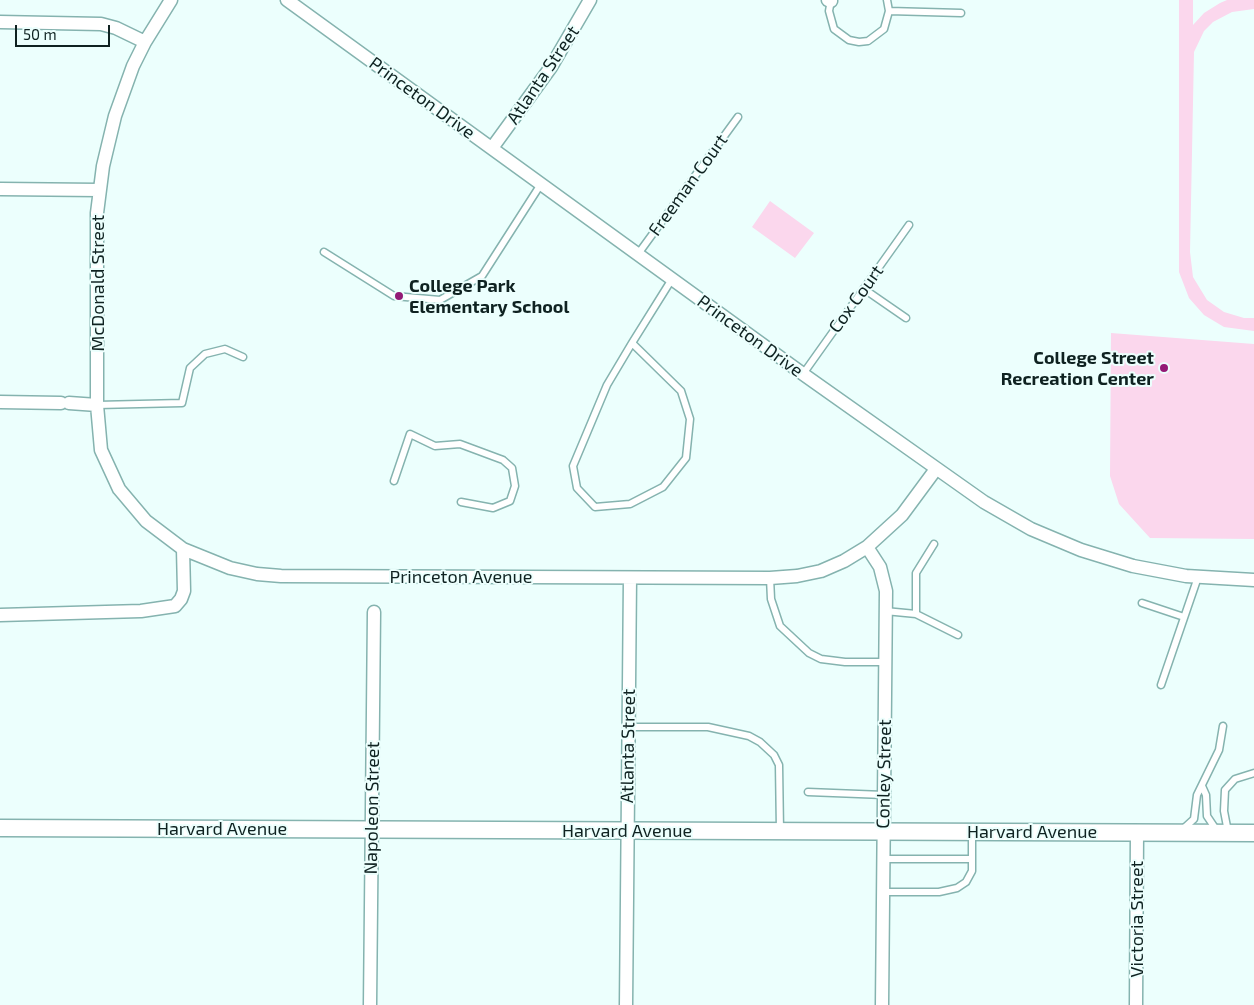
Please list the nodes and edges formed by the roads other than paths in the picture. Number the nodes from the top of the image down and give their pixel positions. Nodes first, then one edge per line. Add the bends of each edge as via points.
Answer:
1 (171, 0) edge
2 (287, 0) edge
3 (590, 0) edge
4 (830, 0) edge
5 (887, 0) edge
6 (889, 11) junction
7 (961, 13) dead end
8 (0, 22) edge
9 (145, 42) junction
10 (738, 117) dead end
11 (492, 148) junction
12 (541, 184) junction
13 (0, 189) edge
14 (99, 190) junction
15 (908, 225) dead end
16 (324, 252) dead end
17 (638, 254) junction
18 (672, 278) junction
19 (864, 289) junction
20 (906, 318) dead end
21 (632, 343) junction
22 (243, 357) dead end
23 (803, 374) junction
24 (0, 402) edge
25 (97, 405) junction
26 (936, 469) junction
27 (394, 481) dead end
28 (461, 502) dead end
29 (934, 544) dead end
30 (867, 547) junction
31 (183, 549) junction
32 (1198, 577) junction
33 (630, 578) junction
34 (770, 578) junction
35 (1254, 580) edge
36 (1142, 603) dead end
37 (886, 611) junction
38 (374, 612) dead end
39 (916, 614) junction
40 (0, 615) edge
41 (1184, 617) junction
42 (958, 635) dead end
43 (885, 662) junction
44 (1161, 685) dead end
45 (1223, 726) dead end
46 (628, 728) junction
47 (1254, 773) edge
48 (1202, 786) junction
49 (808, 792) dead end
50 (884, 795) junction
51 (0, 828) edge
52 (372, 829) junction
53 (626, 831) junction
54 (780, 832) junction
55 (883, 832) junction
56 (972, 832) junction
57 (1137, 833) junction
58 (1179, 833) junction
59 (1223, 833) junction
60 (1254, 833) edge
61 (883, 859) junction
62 (972, 859) junction
63 (883, 892) junction
64 (370, 1005) edge
65 (626, 1005) edge
66 (882, 1005) edge
67 (1136, 1005) edge

1 - 9 street, McDonald Street
2 - 11 street, Princeton Drive
3 - 11 street, Atlanta Street via 556,61
4 - 6 lane via 830,20 834,29 849,40 868,41 877,36 888,21
5 - 6 lane
6 - 7 lane
8 - 9 street via 101,24
9 - 14 street, McDonald Street via 114,116
10 - 17 lane, Freeman Court
11 - 12 street, Princeton Drive
12 - 16 lane via 482,276 440,300 394,296
12 - 17 street, Princeton Drive
13 - 14 street
14 - 25 street, McDonald Street
15 - 19 lane, Cox Court
17 - 18 street, Princeton Drive
18 - 21 lane
18 - 23 street, Princeton Drive
19 - 20 lane
19 - 23 lane, Cox Court
21 - 21 lane via 607,385 573,466 577,488 595,507 630,504 663,488 686,458 690,419 681,391
22 - 25 lane via 225,349 205,354 190,368 182,403
23 - 26 street, Princeton Drive
24 - 25 street
25 - 31 street, McDonald Street via 101,450 119,488 146,521
26 - 30 street, Princeton Avenue via 902,515
26 - 32 street, Princeton Drive via 1015,520 1081,550 1133,566
27 - 28 lane via 410,434 434,446 460,444 503,460 512,468 515,486 510,501 493,508
29 - 39 lane via 916,573
30 - 34 street, Princeton Avenue via 821,571
30 - 37 street, Conley Street via 884,578
31 - 33 street, Princeton Avenue via 230,568 282,576
31 - 40 street via 184,591 175,606 141,612
32 - 35 street, Princeton Drive
32 - 41 lane
33 - 34 street, Princeton Avenue
33 - 46 street, Atlanta Street
34 - 43 lane via 771,599 780,626 809,653 844,662
36 - 41 lane
37 - 39 lane
37 - 43 street, Conley Street
38 - 52 street, Napoleon Street
39 - 42 lane
41 - 44 lane
43 - 50 street, Conley Street
45 - 48 lane via 1215,762
46 - 53 street, Atlanta Street
46 - 54 lane via 708,727 750,736 760,742 774,755 779,765
47 - 59 lane via 1235,779 1225,790
48 - 58 lane via 1197,795 1194,819
48 - 59 lane via 1207,816
49 - 50 lane
50 - 55 street, Conley Street
51 - 52 street, Harvard Avenue
52 - 53 street, Harvard Avenue
52 - 64 street, Napoleon Street
53 - 54 street, Harvard Avenue
53 - 65 street, Atlanta Street
54 - 55 street, Harvard Avenue
55 - 56 street, Harvard Avenue
55 - 61 street, Conley Street
56 - 57 street, Harvard Avenue
56 - 62 lane
57 - 58 street, Harvard Avenue
57 - 67 street, Victoria Street
58 - 59 street, Harvard Avenue
59 - 60 street, Harvard Avenue
61 - 62 lane
61 - 63 street, Conley Street
62 - 63 lane via 972,871 966,882 957,888 939,892
63 - 66 street, Conley Street

